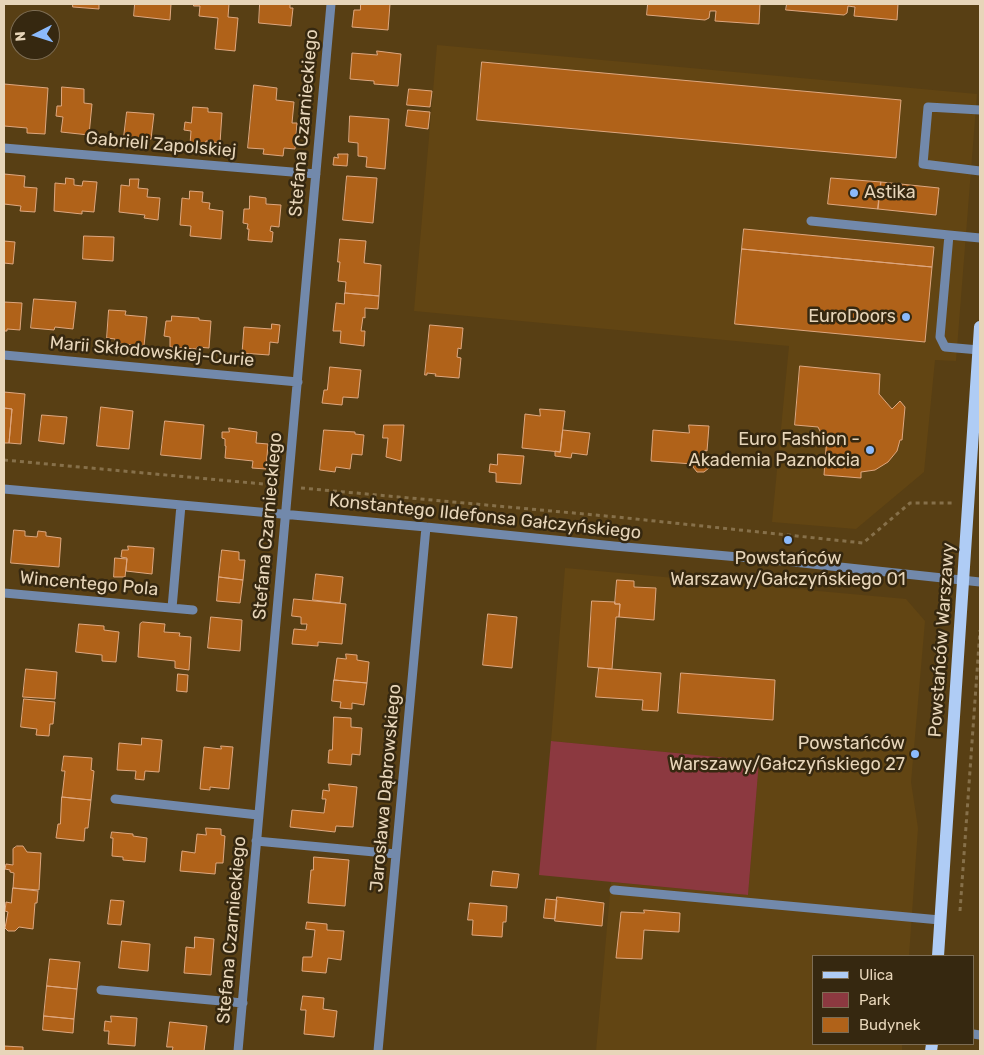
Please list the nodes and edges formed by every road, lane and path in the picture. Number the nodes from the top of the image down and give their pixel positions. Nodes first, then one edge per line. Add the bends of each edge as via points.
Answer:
1 (331, 4) edge
2 (980, 110) edge
3 (4, 148) edge
4 (980, 171) edge
5 (316, 174) junction
6 (811, 221) dead end
7 (949, 236) junction
8 (980, 238) edge
9 (980, 327) edge
10 (978, 350) junction
11 (4, 355) edge
12 (298, 382) junction
13 (4, 460) edge
14 (288, 487) junction
15 (4, 489) edge
16 (968, 504) junction
17 (181, 505) junction
18 (286, 514) junction
19 (426, 527) junction
20 (963, 580) junction
21 (980, 582) edge
22 (4, 593) edge
23 (172, 608) junction
24 (193, 610) dead end
25 (980, 630) edge
26 (115, 799) dead end
27 (258, 815) junction
28 (256, 841) junction
29 (396, 854) junction
30 (614, 890) dead end
31 (960, 917) dead end
32 (940, 920) junction
33 (938, 955) edge
34 (101, 990) dead end
35 (242, 1003) junction
36 (238, 1051) edge
37 (378, 1051) edge

1 - 5 street, Stefana Czarnieckiego
2 - 4 street via 928,106 923,164
3 - 5 street, Gabrieli Zapolskiej
5 - 12 street, Stefana Czarnieckiego
6 - 7 street
7 - 8 street
7 - 10 street via 940,337 945,347
9 - 10 main road, Powstańców Warszawy
10 - 16 main road, Powstańców Warszawy
11 - 12 street, Marii Skłodowskiej-Curie
12 - 14 street, Stefana Czarnieckiego
13 - 14 path
14 - 16 path via 617,517 863,544 910,503
14 - 18 street, Stefana Czarnieckiego
15 - 17 street, Konstantego Ildefonsa Gałczyńskiego
16 - 20 main road, Powstańców Warszawy
17 - 18 street, Konstantego Ildefonsa Gałczyńskiego
17 - 23 street, Wincentego Pola
18 - 19 street, Konstantego Ildefonsa Gałczyńskiego
18 - 27 street, Stefana Czarnieckiego
19 - 20 street, Konstantego Ildefonsa Gałczyńskiego
19 - 29 street, Jarosława Dąbrowskiego
20 - 21 street, Konstantego Ildefonsa Gałczyńskiego
20 - 32 main road, Powstańców Warszawy
22 - 23 street, Wincentego Pola
23 - 24 street, Wincentego Pola
25 - 31 path
26 - 27 street
27 - 28 street, Stefana Czarnieckiego
28 - 29 street
28 - 35 street, Stefana Czarnieckiego
29 - 37 street, Jarosława Dąbrowskiego
30 - 32 street
32 - 33 main road, Powstańców Warszawy
34 - 35 street
35 - 36 street, Stefana Czarnieckiego

